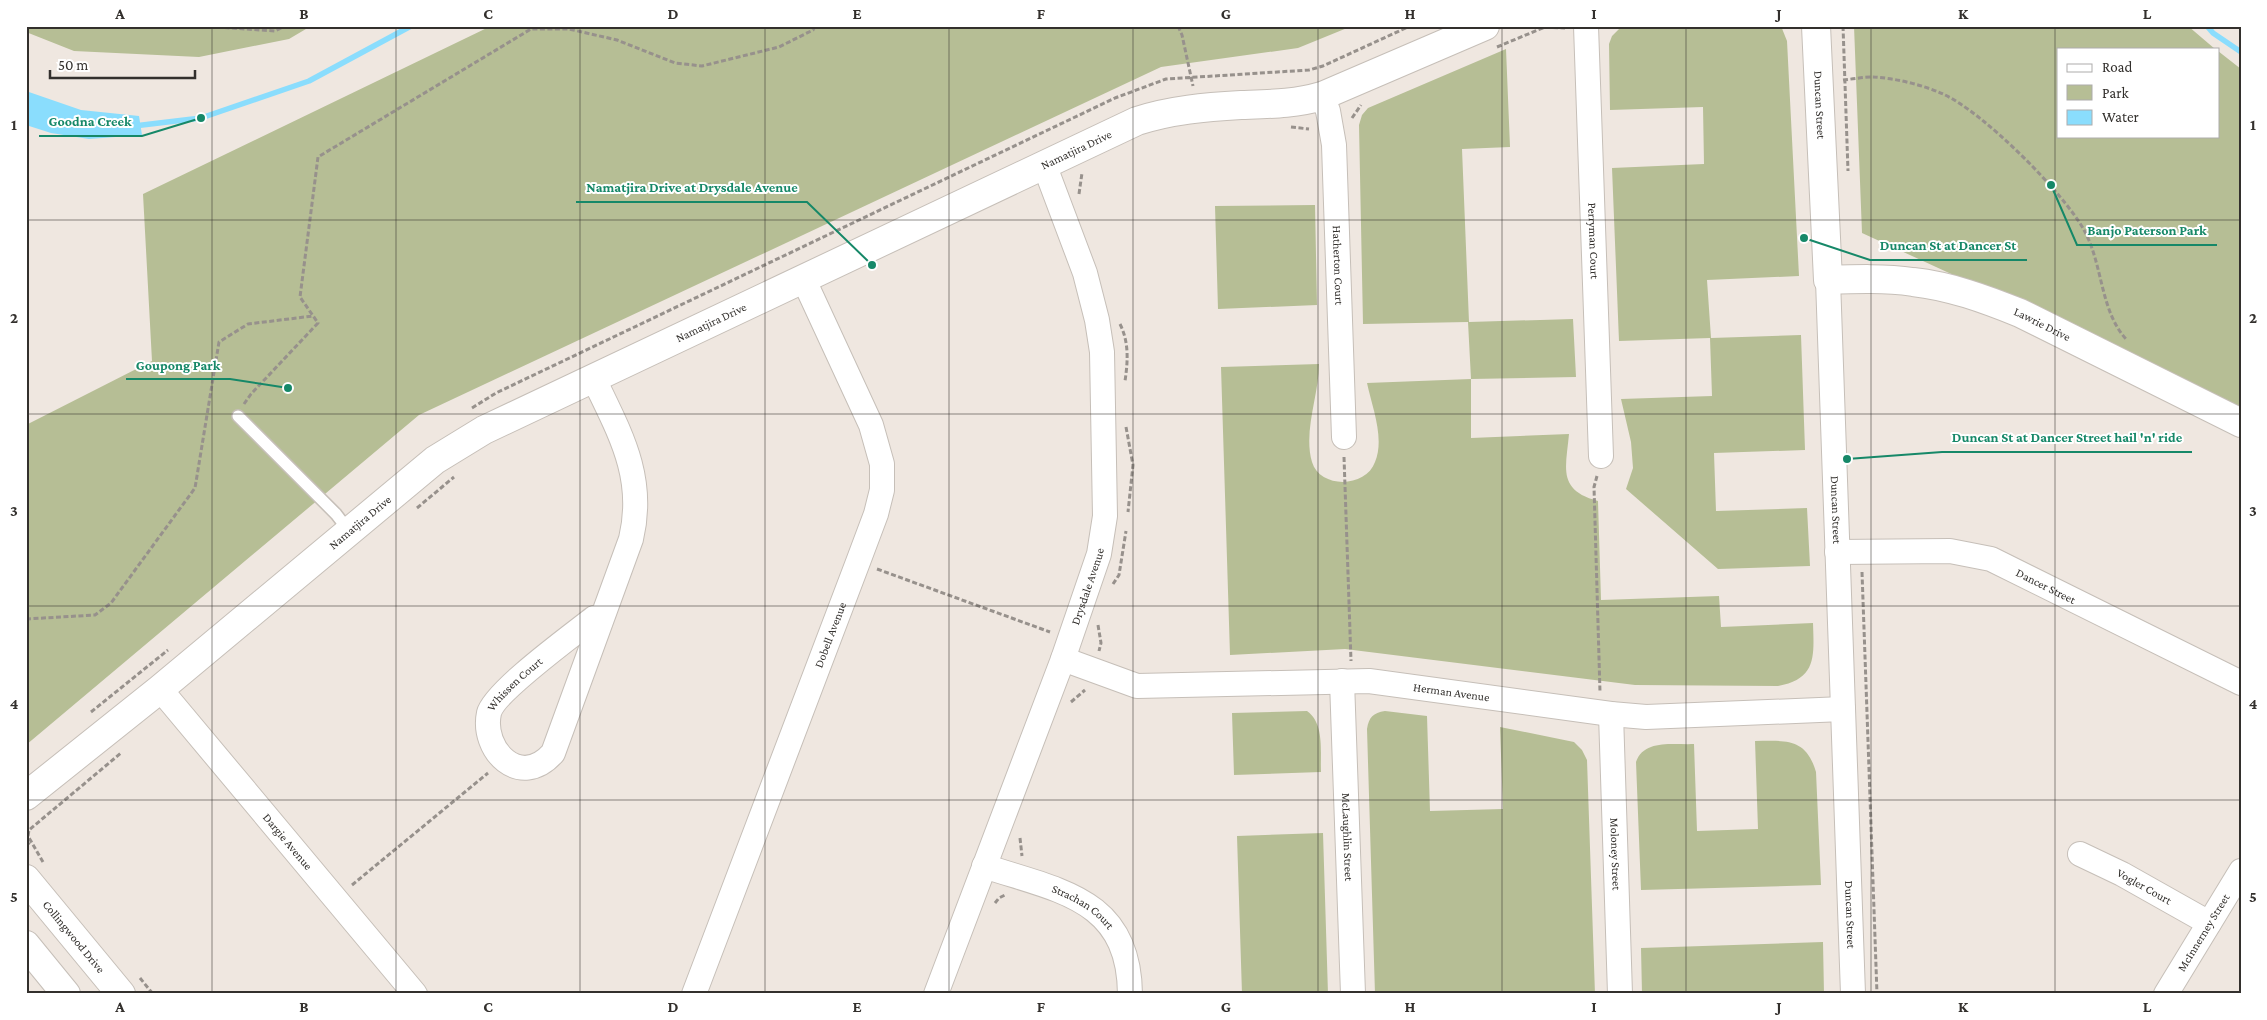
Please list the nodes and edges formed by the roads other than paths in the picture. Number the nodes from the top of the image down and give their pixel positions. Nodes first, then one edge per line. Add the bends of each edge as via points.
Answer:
1 (1816, 26) edge
2 (1578, 27) edge
3 (1487, 38) edge
4 (1322, 96) junction
5 (1048, 175) junction
6 (803, 278) junction
7 (1828, 280) junction
8 (593, 377) junction
9 (238, 416) road end
10 (2241, 423) edge
11 (1344, 437) road end
12 (1601, 456) road end
13 (349, 531) junction
14 (1837, 552) junction
15 (602, 616) junction
16 (1066, 649) junction
17 (1342, 681) junction
18 (2241, 683) edge
19 (160, 689) junction
20 (1843, 709) junction
21 (1611, 714) junction
22 (28, 809) edge
23 (2080, 854) dead end
24 (984, 866) junction
25 (2241, 871) edge
26 (36, 872) edge
27 (2209, 923) junction
28 (26, 945) edge
29 (128, 982) edge
30 (66, 994) edge
31 (415, 994) edge
32 (694, 994) edge
33 (936, 994) edge
34 (1130, 994) edge
35 (1353, 994) edge
36 (1620, 994) edge
37 (1853, 994) edge
38 (2166, 994) edge

1 - 7 street, Duncan Street
2 - 12 street, Perryman Court
3 - 4 street, Namatjira Drive
4 - 5 street, Namatjira Drive via 1282,104 1196,108 1137,121
4 - 11 street, Hatherton Court via 1334,145
5 - 6 street, Namatjira Drive
5 - 16 street, Drysdale Avenue via 1085,273 1098,320 1102,352 1106,516 1099,554
6 - 8 street, Namatjira Drive
6 - 32 street, Dobell Avenue via 871,425 882,464 880,498
7 - 10 street, Lawrie Drive via 1913,282 1983,298
7 - 14 street, Duncan Street
8 - 13 street, Namatjira Drive via 460,443
8 - 15 street via 626,446 636,500 631,539
9 - 13 lane
13 - 19 street, Namatjira Drive
14 - 18 street, Dancer Street via 1950,551 1991,559
14 - 20 street, Duncan Street
15 - 15 street, Whissen Court via 594,618 500,697 489,712 494,746 518,769 544,763 552,753
16 - 17 street, Herman Avenue via 1137,686
16 - 24 street, Drysdale Avenue
17 - 21 street, Herman Avenue via 1396,683
17 - 35 street, McLaughlin Street
19 - 22 street, Namatjira Drive
19 - 31 street, Dargie Avenue
20 - 21 street, Herman Avenue via 1646,716
20 - 37 street, Duncan Street
21 - 36 street, Moloney Street
23 - 27 street, Vogler Court
24 - 33 street, Drysdale Avenue
24 - 34 street, Strachan Court via 1074,897 1106,919 1117,933 1126,956
25 - 27 street, McInnerney Street
26 - 29 street, Collingwood Drive
27 - 38 street, McInnerney Street
28 - 30 street

